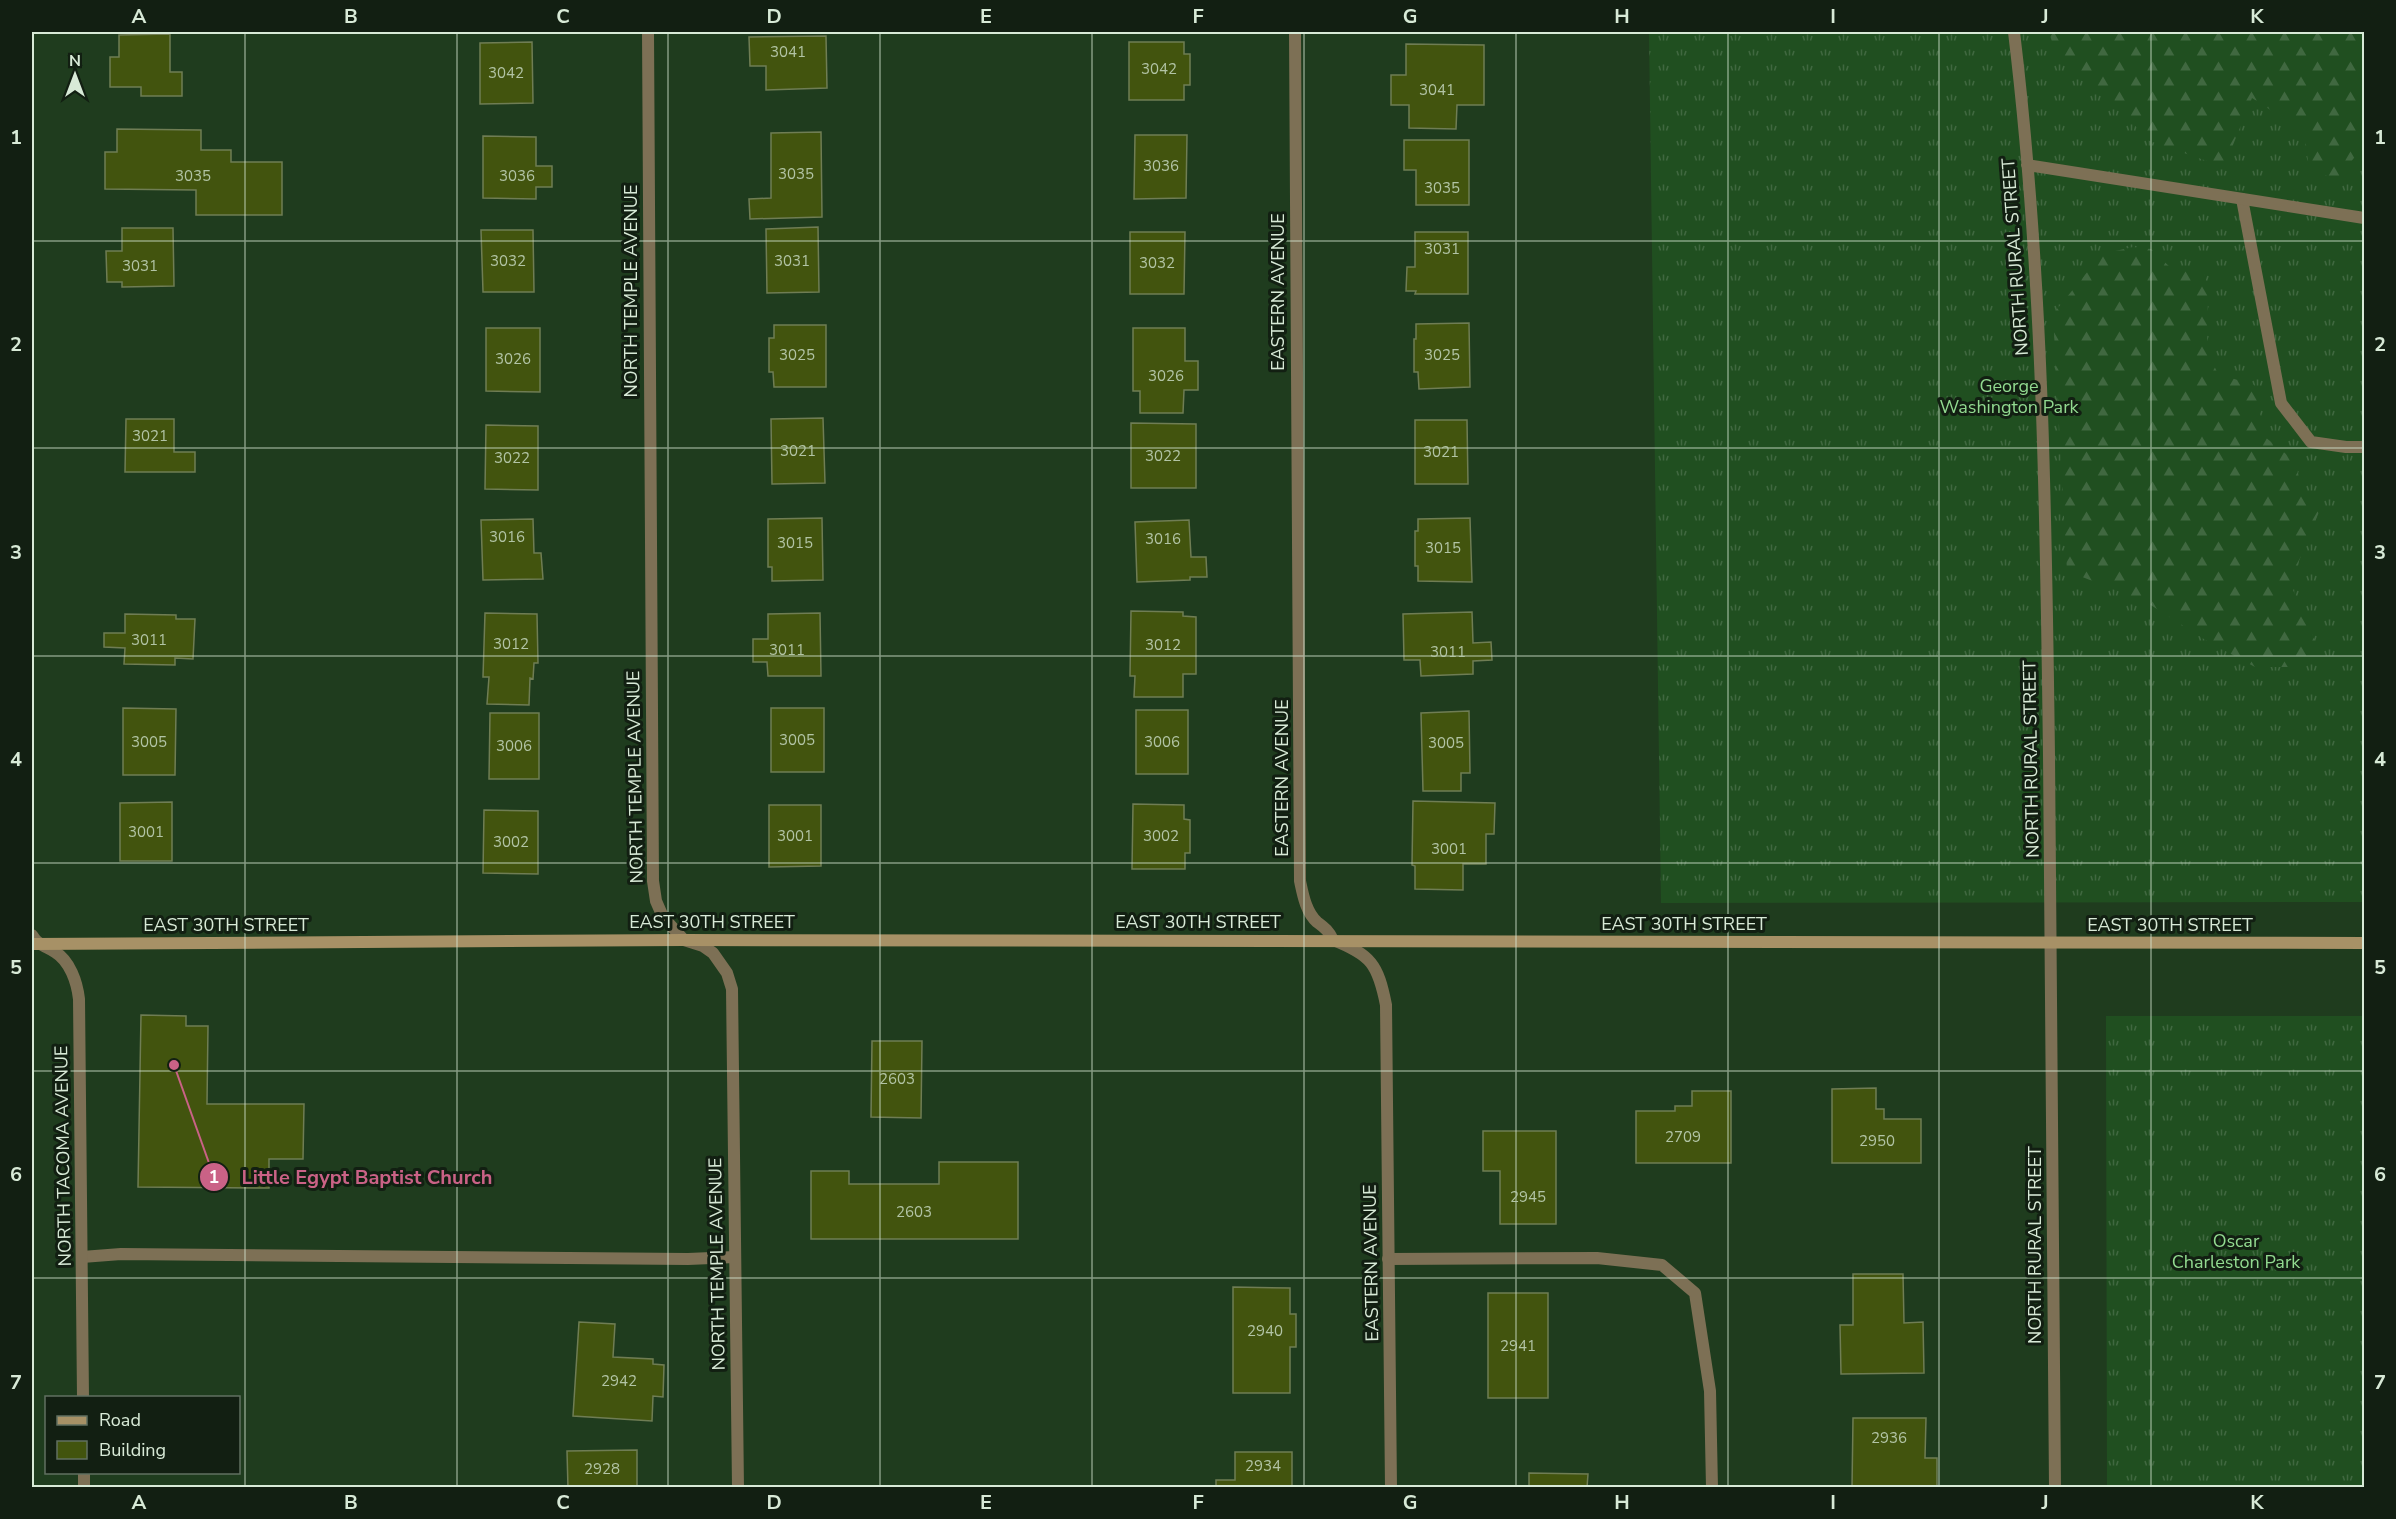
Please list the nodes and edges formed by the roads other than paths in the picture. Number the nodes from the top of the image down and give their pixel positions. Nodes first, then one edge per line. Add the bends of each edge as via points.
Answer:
1 (648, 32) edge
2 (1294, 32) edge
3 (2014, 32) edge
4 (2027, 165) junction
5 (2242, 199) junction
6 (2364, 218) edge
7 (2364, 447) edge
8 (684, 940) junction
9 (1333, 940) junction
10 (34, 941) edge
11 (2364, 943) edge
12 (2051, 944) junction
13 (82, 1257) junction
14 (735, 1257) junction
15 (1388, 1259) junction
16 (83, 1396) edge
17 (738, 1488) edge
18 (1391, 1488) edge
19 (1712, 1488) edge
20 (2055, 1488) edge

1 - 8 street, NORTH TEMPLE AVENUE via 653,881 663,917
2 - 9 street, EASTERN AVENUE via 1300,881 1309,910
3 - 4 street, NORTH RURAL STREET
4 - 5 street
4 - 12 street, NORTH RURAL STREET via 2044,416
5 - 6 street
5 - 7 street via 2281,403 2311,442
8 - 9 main road, EAST 30TH STREET
8 - 10 main road, EAST 30TH STREET
8 - 14 street, NORTH TEMPLE AVENUE via 713,953 732,988
9 - 12 main road, EAST 30TH STREET
9 - 15 street, EASTERN AVENUE via 1366,956 1379,979 1386,1005
10 - 13 street, NORTH TACOMA AVENUE via 65,960 79,999
11 - 12 main road, EAST 30TH STREET
12 - 20 street, NORTH RURAL STREET
13 - 14 street via 121,1254
13 - 16 street, NORTH TACOMA AVENUE
14 - 17 street, NORTH TEMPLE AVENUE
15 - 18 street, EASTERN AVENUE
15 - 19 street via 1597,1258 1662,1265 1695,1293 1710,1391

